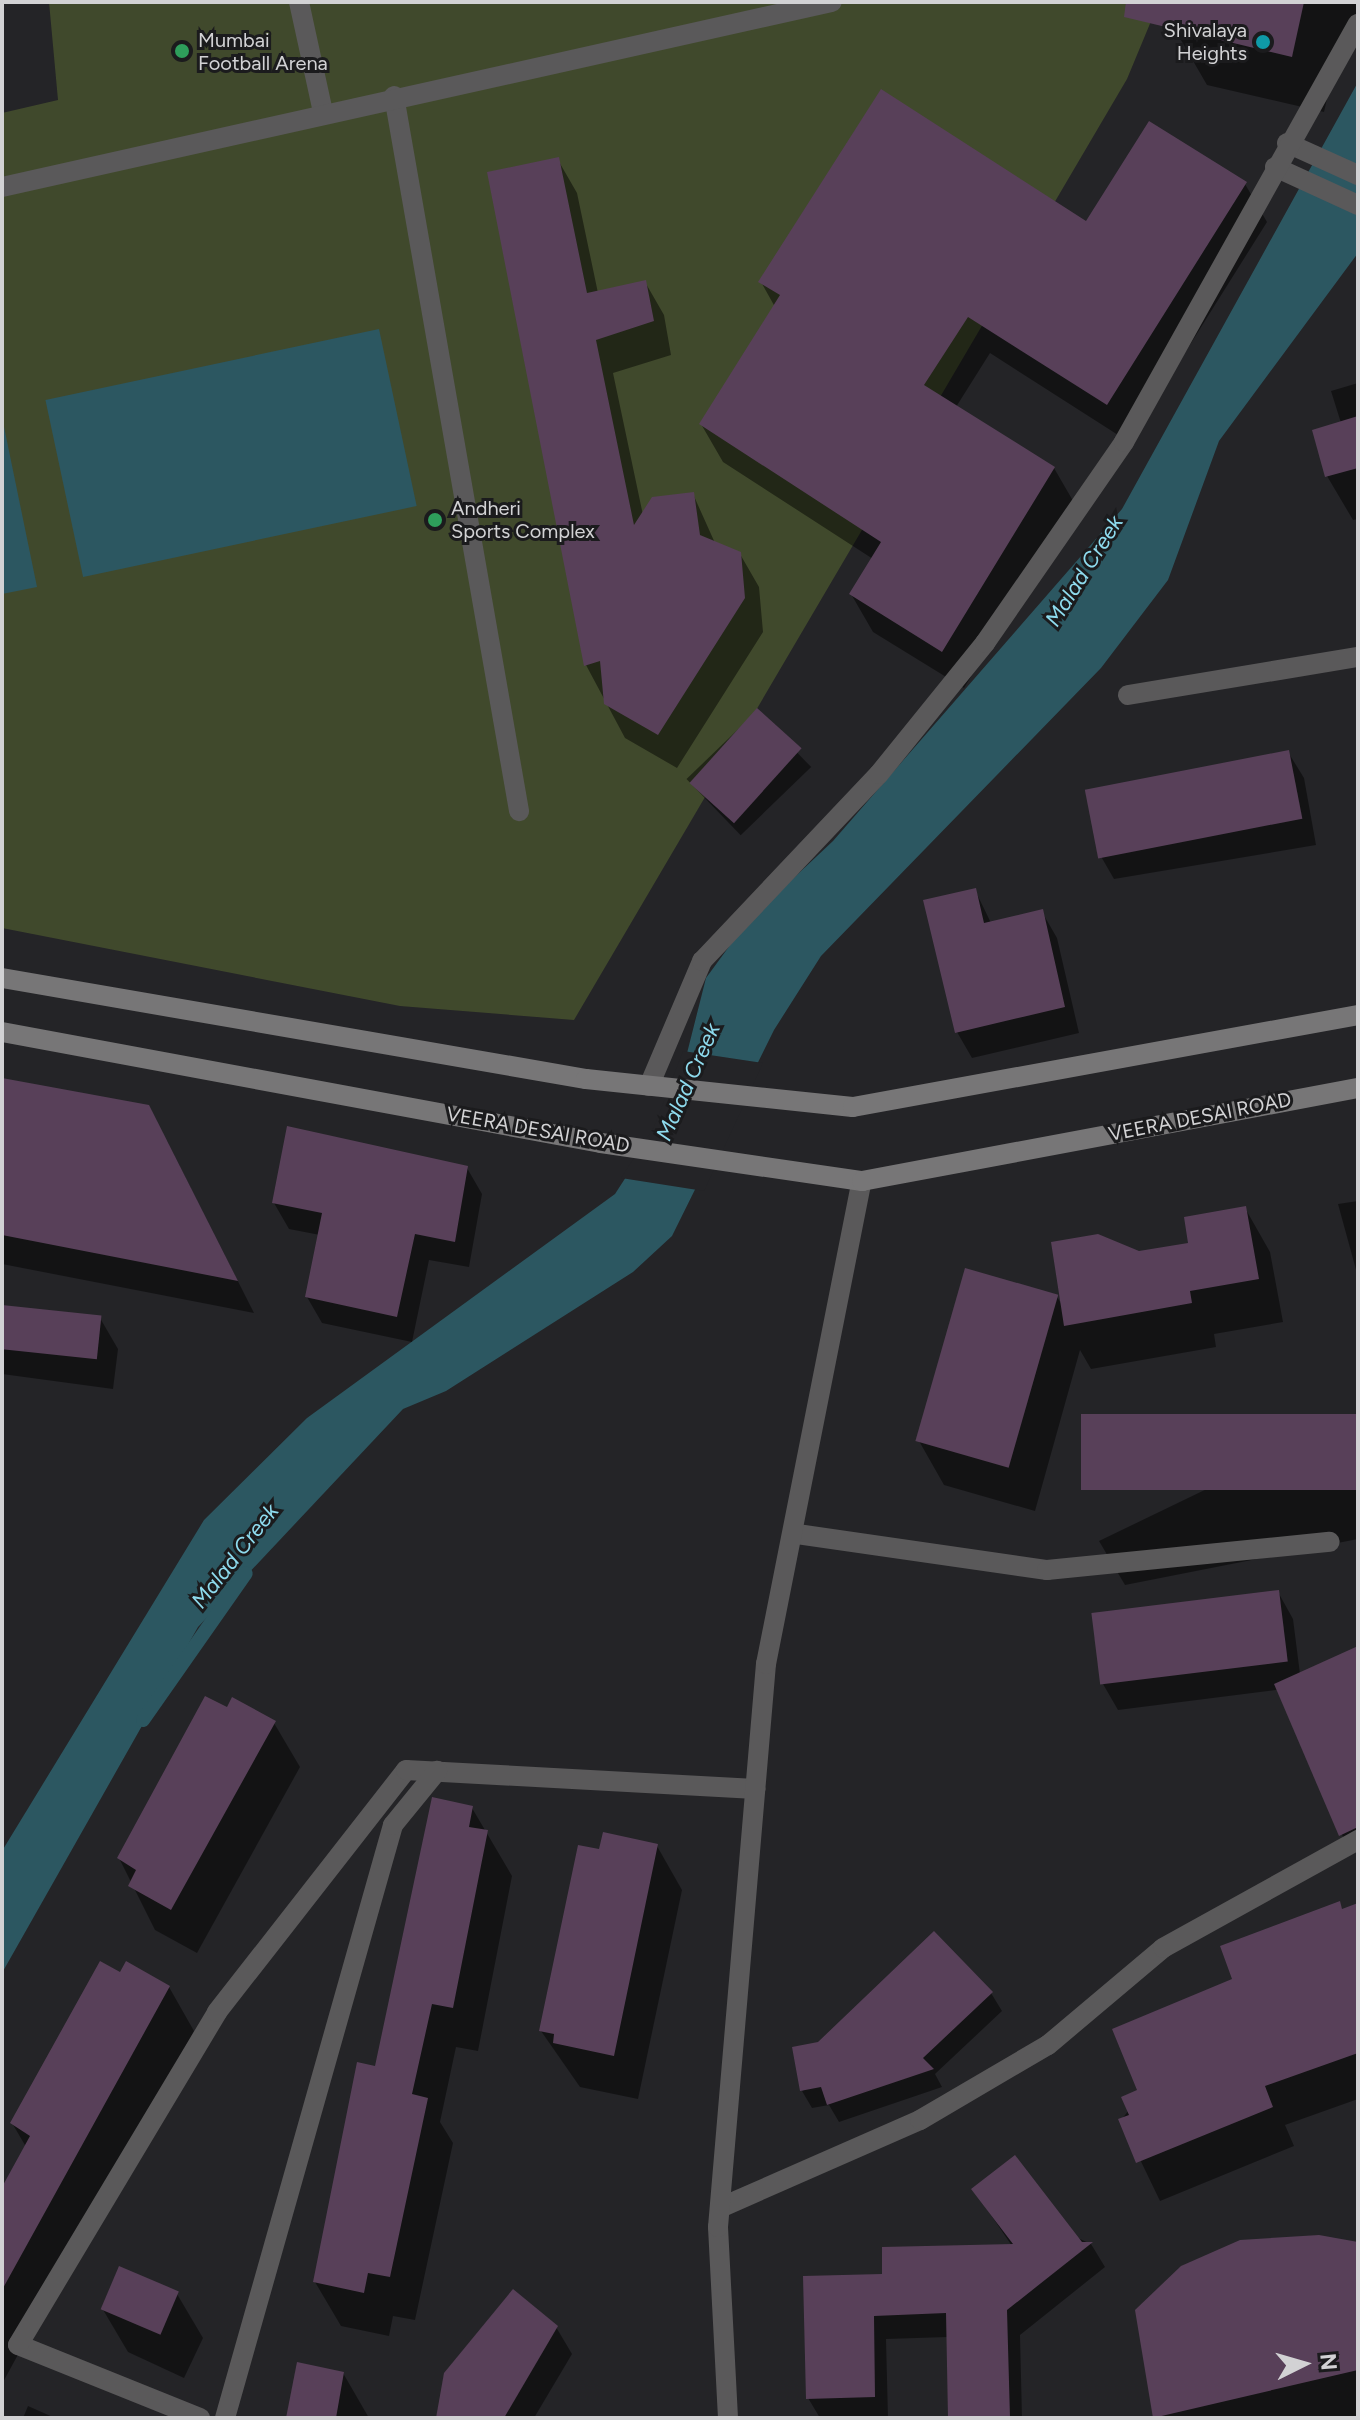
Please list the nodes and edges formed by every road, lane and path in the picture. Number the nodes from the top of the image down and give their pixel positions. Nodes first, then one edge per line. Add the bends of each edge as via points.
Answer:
1 (299, 2) edge
2 (832, 2) edge
3 (1358, 24) edge
4 (394, 96) junction
5 (323, 112) junction
6 (1287, 143) junction
7 (1275, 167) junction
8 (1358, 175) edge
9 (2, 187) edge
10 (1358, 205) edge
11 (1358, 657) edge
12 (1128, 695) dead end
13 (519, 811) dead end
14 (2, 978) edge
15 (1358, 1015) edge
16 (2, 1032) edge
17 (649, 1086) junction
18 (1358, 1088) edge
19 (862, 1181) junction
20 (797, 1534) junction
21 (1330, 1542) dead end
22 (437, 1771) junction
23 (755, 1789) junction
24 (1358, 1840) edge
25 (722, 2207) junction
26 (200, 2418) edge
27 (225, 2418) edge
28 (728, 2418) edge

1 - 5 street
2 - 4 street
3 - 6 street
4 - 5 street
4 - 13 street
5 - 9 street
6 - 7 street
6 - 8 street
7 - 10 street
7 - 17 street via 1124,442 985,643 879,774 702,961
11 - 12 street
14 - 17 street
15 - 17 street via 853,1107
16 - 19 street, VEERA DESAI ROAD via 601,1143
18 - 19 street, VEERA DESAI ROAD
19 - 20 street
20 - 21 street via 1047,1570
20 - 23 street via 766,1664
22 - 23 street
22 - 26 street via 406,1770 217,2012 18,2345
22 - 27 street via 393,1825
23 - 25 street
24 - 25 street via 1163,1948 1048,2045 920,2120
25 - 28 street

